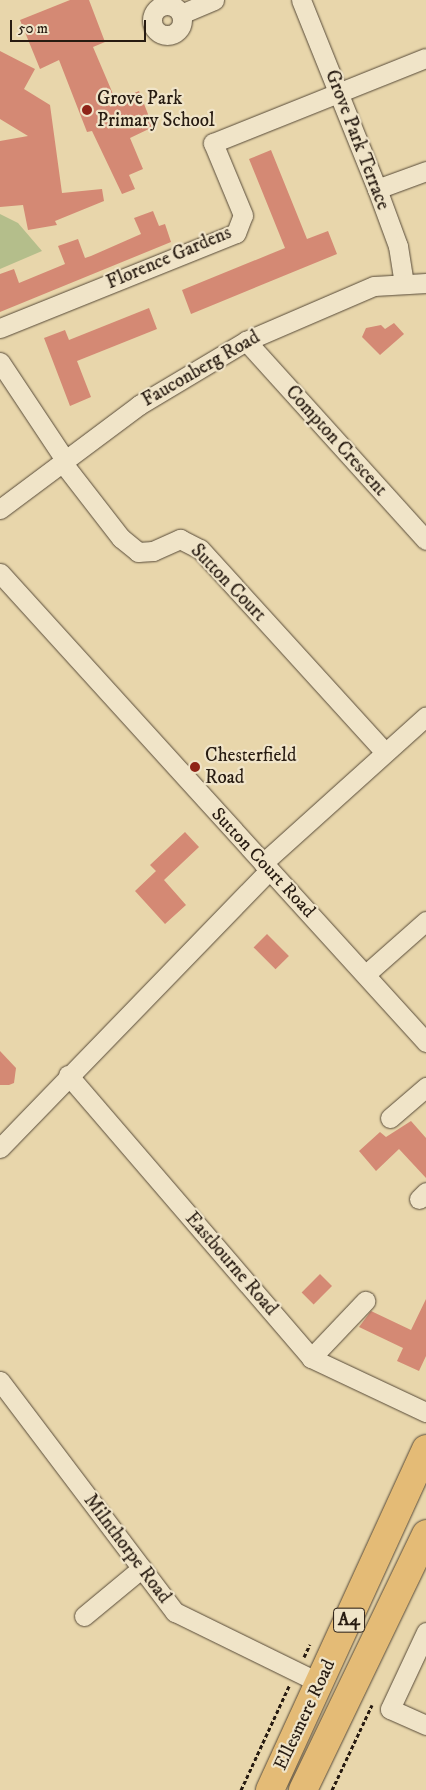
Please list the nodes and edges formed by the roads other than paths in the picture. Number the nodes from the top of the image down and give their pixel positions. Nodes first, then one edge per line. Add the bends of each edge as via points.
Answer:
1 (214, 0) edge
2 (301, 0) edge
3 (181, 14) dead end
4 (426, 58) edge
5 (339, 92) junction
6 (426, 171) edge
7 (377, 189) junction
8 (404, 282) junction
9 (426, 283) edge
10 (0, 328) edge
11 (246, 341) junction
12 (0, 364) edge
13 (64, 461) junction
14 (0, 509) edge
15 (426, 540) edge
16 (0, 573) edge
17 (426, 716) edge
18 (384, 751) junction
19 (266, 867) junction
20 (426, 921) edge
21 (366, 974) junction
22 (426, 1042) edge
23 (68, 1075) junction
24 (426, 1087) edge
25 (390, 1118) dead end
26 (0, 1148) edge
27 (365, 1301) dead end
28 (311, 1358) junction
29 (0, 1381) edge
30 (426, 1412) edge
31 (426, 1449) edge
32 (426, 1534) edge
33 (142, 1568) junction
34 (84, 1616) dead end
35 (426, 1632) edge
36 (320, 1683) junction
37 (426, 1725) edge
38 (270, 1790) edge
39 (303, 1790) edge

1 - 3 street
2 - 5 street, Grove Park Terrace
4 - 5 street
5 - 7 street, Grove Park Terrace
5 - 10 street, Florence Gardens via 213,143 242,214 236,233
6 - 7 street
7 - 8 street, Grove Park Terrace via 398,246
8 - 9 street, Fauconberg Road
8 - 11 street, Fauconberg Road via 353,293
11 - 13 street, Fauconberg Road via 139,405
11 - 15 street, Compton Crescent
12 - 13 street
13 - 14 street, Fauconberg Road
13 - 18 street, Sutton Court via 121,538 138,552 154,551 180,539 200,549
16 - 19 street, Sutton Court Road
17 - 18 street
18 - 19 street
19 - 21 street, Sutton Court Road
19 - 23 street
20 - 21 street
21 - 22 street, Sutton Court Road
23 - 26 street
23 - 28 street, Eastbourne Road
24 - 25 street
27 - 28 street
28 - 30 street, Eastbourne Road
29 - 33 street, Milnthorpe Road
31 - 36 highway, Ellesmere Road / A4
32 - 39 highway, Ellesmere Road / A4
33 - 34 street
33 - 36 street, Milnthorpe Road via 175,1612
35 - 37 street via 390,1709
36 - 38 highway, Ellesmere Road / A4

